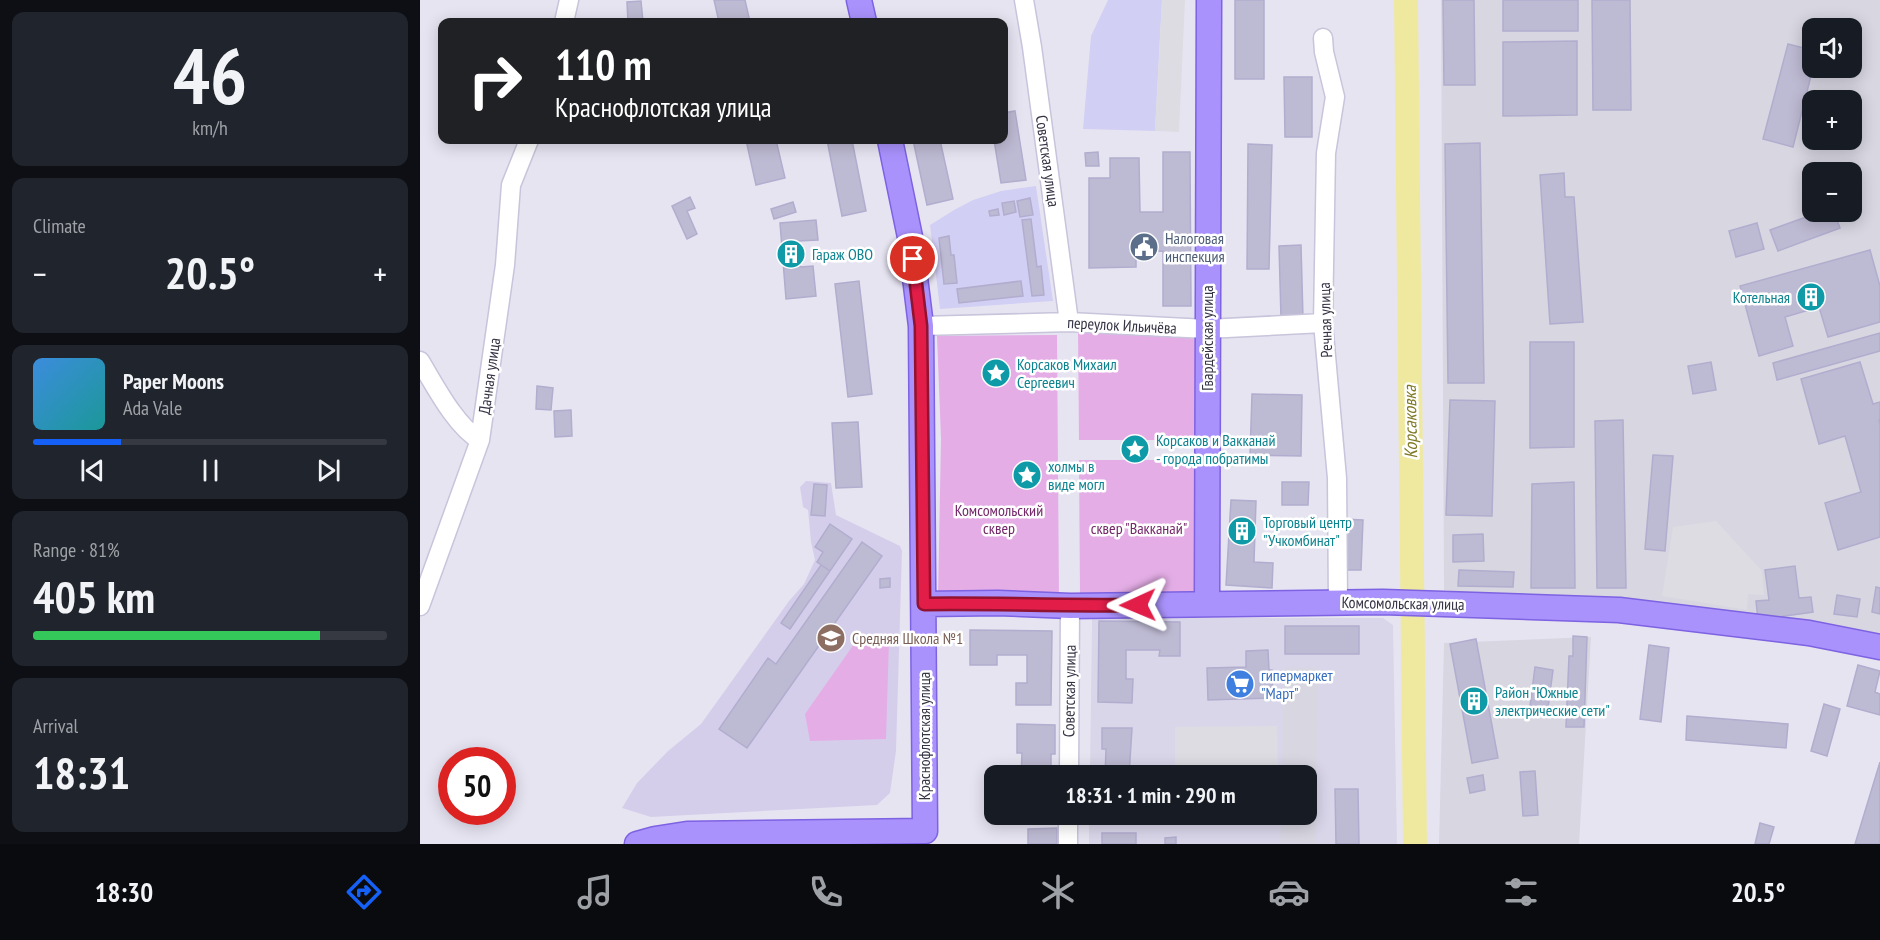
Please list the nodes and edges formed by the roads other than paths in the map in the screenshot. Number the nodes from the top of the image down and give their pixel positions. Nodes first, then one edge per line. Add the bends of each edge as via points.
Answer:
1 (569, 0) edge
2 (859, 0) edge
3 (1024, 0) edge
4 (1209, 0) edge
5 (565, 18) edge
6 (863, 18) edge
7 (1323, 38) dead end
8 (527, 144) edge
9 (891, 144) edge
10 (1069, 322) junction
11 (1323, 323) junction
12 (921, 326) junction
13 (1207, 329) junction
14 (420, 361) edge
15 (480, 441) junction
16 (1338, 603) junction
17 (924, 604) junction
18 (1206, 604) junction
19 (420, 606) edge
20 (1070, 606) junction
21 (1880, 647) edge
22 (1069, 765) edge
23 (1068, 825) edge
24 (932, 838) edge
25 (637, 844) edge
26 (1068, 844) edge

1 - 5 street
2 - 6 main road
3 - 10 street, Советская улица
4 - 13 main road, Гвардейская улица
7 - 11 street, Речная улица via 1335,96 1326,153
8 - 15 street, Дачная улица via 512,185
9 - 12 main road, Краснофлотская улица via 910,237
10 - 12 street, переулок Ильичёва
10 - 13 street, переулок Ильичёва
11 - 13 street, переулок Ильичёва
11 - 16 street, Речная улица via 1336,478
12 - 17 main road, Краснофлотская улица
13 - 18 main road, Гвардейская улица
14 - 15 street via 461,425
15 - 19 street, Дачная улица
16 - 18 main road, Комсомольская улица
16 - 21 main road, Комсомольская улица via 1619,610 1809,633
17 - 20 main road, Комсомольская улица
17 - 24 main road, Краснофлотская улица
18 - 20 main road, Комсомольская улица
20 - 22 street, Советская улица
23 - 26 street
24 - 25 main road via 687,834

